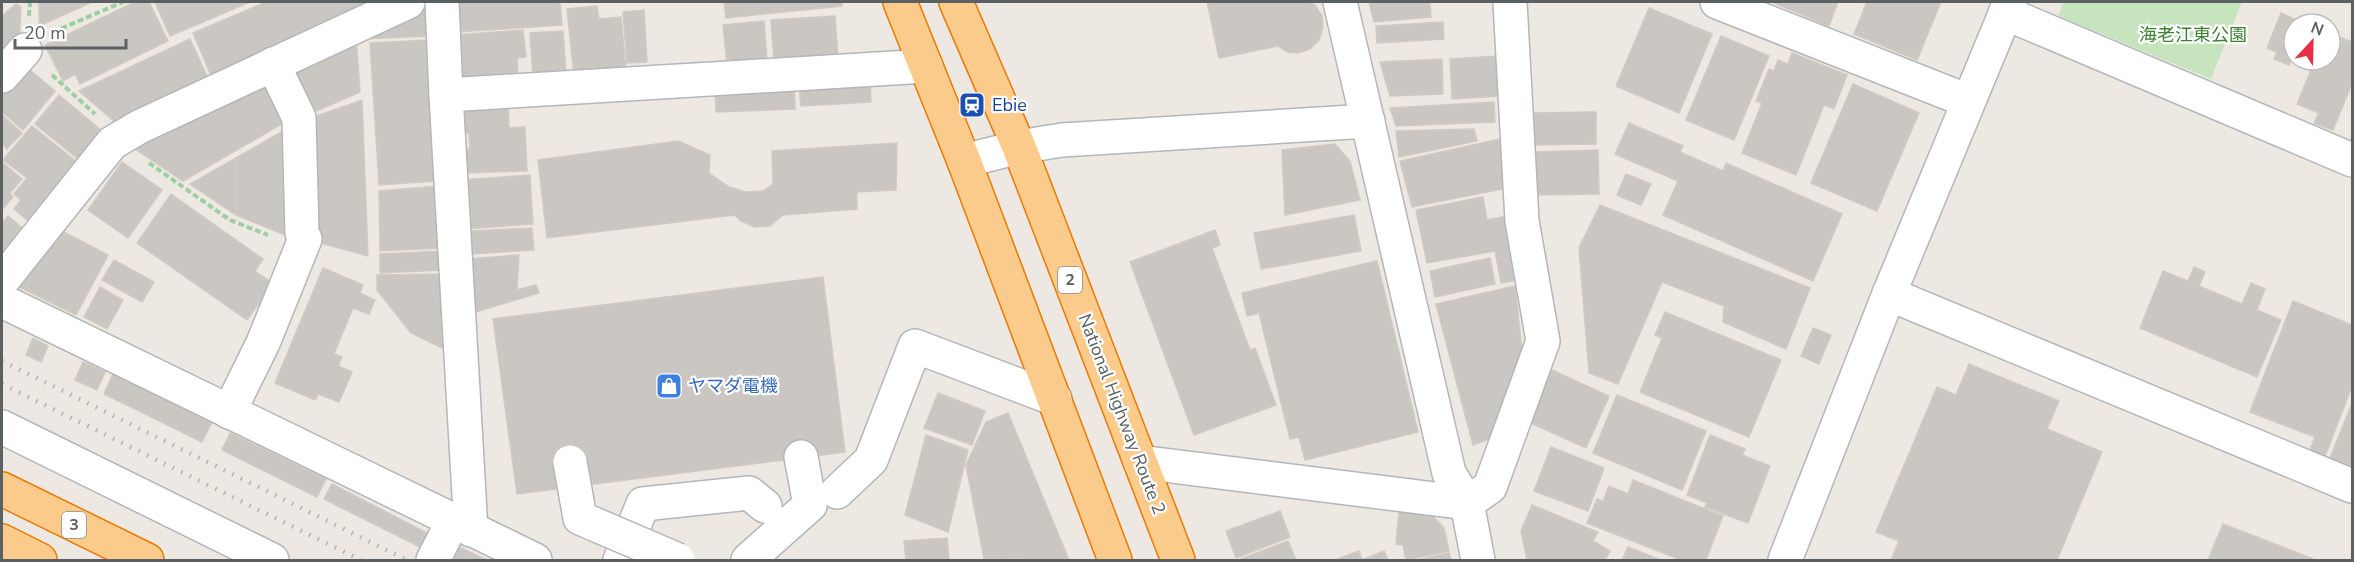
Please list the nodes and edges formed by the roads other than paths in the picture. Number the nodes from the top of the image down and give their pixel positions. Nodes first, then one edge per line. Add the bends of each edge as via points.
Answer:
1 (408, 2) edge
2 (442, 2) edge
3 (900, 2) edge
4 (956, 2) edge
5 (1340, 2) edge
6 (1510, 2) edge
7 (1717, 2) edge
8 (2007, 7) edge
9 (25, 50) road end
10 (273, 64) junction
11 (926, 66) junction
12 (2, 76) edge
13 (446, 95) junction
14 (1968, 100) junction
15 (1368, 121) junction
16 (1019, 147) junction
17 (2352, 160) edge
18 (964, 161) junction
19 (2, 281) edge
20 (1889, 294) junction
21 (2, 301) edge
22 (1055, 399) junction
23 (229, 412) junction
24 (2, 427) edge
25 (801, 457) dead end
26 (570, 462) dead end
27 (1140, 462) junction
28 (2352, 486) edge
29 (2, 489) edge
30 (837, 492) dead end
31 (1467, 503) junction
32 (765, 506) dead end
33 (462, 525) junction
34 (2, 541) edge
35 (40, 561) edge
36 (147, 561) edge
37 (272, 561) edge
38 (433, 561) edge
39 (534, 561) edge
40 (620, 561) edge
41 (678, 561) edge
42 (748, 561) edge
43 (1115, 561) edge
44 (1178, 561) edge
45 (1478, 561) edge
46 (1785, 561) edge

1 - 10 street
2 - 13 street
3 - 11 highway
4 - 16 highway, National Highway Route 2 / 2
5 - 15 street
6 - 31 street via 1522,221 1543,341 1490,487
7 - 14 street
8 - 14 street
8 - 17 street
9 - 12 street
10 - 19 street via 139,126 112,143
10 - 23 street via 299,118 305,239 263,343
11 - 13 street
11 - 18 highway
13 - 33 street
14 - 20 street
15 - 16 street
15 - 31 street via 1449,473
16 - 18 street
16 - 27 highway, National Highway Route 2 / 2
18 - 22 highway
20 - 28 street
20 - 46 street
21 - 23 street
22 - 30 street via 915,346 872,460
22 - 43 highway
23 - 33 street
24 - 37 street
25 - 42 street via 810,506
26 - 41 street, bridge via 580,518
27 - 31 street
27 - 44 highway, National Highway Route 2 / 2
29 - 36 highway, 3
31 - 45 street
32 - 40 street via 748,493 643,504
33 - 38 street
33 - 39 street
34 - 35 highway

